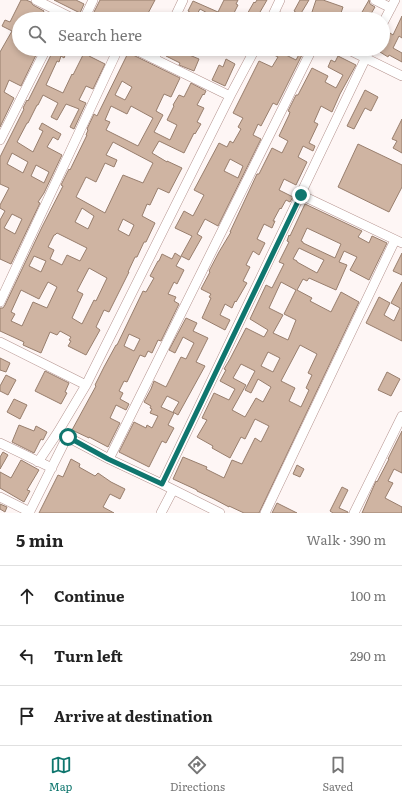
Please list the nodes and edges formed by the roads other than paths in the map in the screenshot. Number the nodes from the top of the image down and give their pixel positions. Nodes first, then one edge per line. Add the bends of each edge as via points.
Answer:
1 (36, 0) edge
2 (93, 0) edge
3 (183, 0) edge
4 (280, 0) edge
5 (375, 0) edge
6 (393, 4) edge
7 (56, 12) edge
8 (87, 12) edge
9 (177, 12) edge
10 (274, 12) edge
11 (42, 56) edge
12 (115, 56) edge
13 (148, 56) edge
14 (156, 56) edge
15 (251, 56) edge
16 (309, 56) edge
17 (362, 56) edge
18 (366, 58) junction
19 (154, 59) junction
20 (402, 76) edge
21 (230, 96) junction
22 (0, 140) edge
23 (301, 195) junction
24 (398, 241) edge
25 (0, 302) edge
26 (0, 342) edge
27 (86, 385) junction
28 (402, 416) edge
29 (58, 432) junction
30 (68, 437) junction
31 (0, 443) edge
32 (108, 459) junction
33 (38, 462) junction
34 (52, 468) junction
35 (162, 484) junction
36 (173, 490) junction
37 (0, 497) edge
38 (30, 512) edge
39 (161, 513) edge
40 (220, 513) edge
41 (264, 513) edge
42 (354, 513) edge

1 - 7 street
2 - 8 street
3 - 9 street
4 - 10 street
5 - 6 street
11 - 22 street
12 - 25 street
13 - 19 street
14 - 19 street
15 - 21 street
16 - 32 street
17 - 18 street
18 - 20 street
18 - 23 street
19 - 21 street
21 - 27 street
23 - 24 street
23 - 35 street
24 - 41 street
26 - 27 street
27 - 29 street
28 - 42 street
29 - 30 street
29 - 33 street
30 - 32 street
30 - 34 street
31 - 33 street
32 - 35 street
33 - 34 street
34 - 38 street
35 - 36 street
36 - 39 street
36 - 40 street
37 - 38 street

